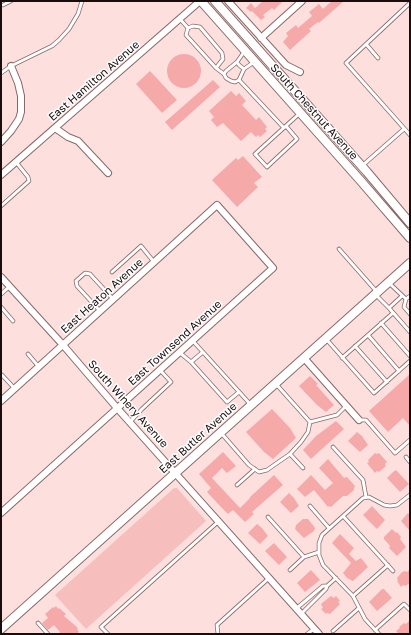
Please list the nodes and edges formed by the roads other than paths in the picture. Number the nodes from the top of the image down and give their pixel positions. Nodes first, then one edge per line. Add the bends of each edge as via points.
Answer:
1 (11, 1) edge
2 (82, 1) edge
3 (200, 1) edge
4 (215, 1) edge
5 (228, 1) edge
6 (302, 1) edge
7 (410, 3) edge
8 (3, 5) dead end
9 (180, 19) junction
10 (188, 28) junction
11 (261, 38) junction
12 (366, 44) junction
13 (245, 51) junction
14 (378, 58) dead end
15 (237, 62) junction
16 (255, 62) junction
17 (11, 66) junction
18 (216, 68) junction
19 (244, 70) junction
20 (300, 72) dead end
21 (1, 73) edge
22 (224, 74) junction
23 (239, 80) junction
24 (301, 113) junction
25 (285, 127) junction
26 (55, 128) junction
27 (404, 129) junction
28 (410, 135) edge
29 (1, 142) edge
30 (16, 162) junction
31 (362, 166) junction
32 (108, 173) dead end
33 (1, 175) edge
34 (1, 206) edge
35 (410, 223) edge
36 (410, 238) edge
37 (339, 249) dead end
38 (154, 262) junction
39 (410, 263) edge
40 (273, 268) joint
41 (112, 272) dead end
42 (1, 278) edge
43 (388, 282) junction
44 (9, 287) junction
45 (376, 293) junction
46 (1, 294) edge
47 (402, 296) junction
48 (410, 296) edge
49 (406, 299) junction
50 (113, 300) junction
51 (1, 307) edge
52 (388, 308) junction
53 (100, 311) junction
54 (393, 313) junction
55 (410, 314) edge
56 (13, 321) dead end
57 (381, 323) junction
58 (410, 332) edge
59 (368, 335) junction
60 (325, 338) junction
61 (192, 340) junction
62 (63, 345) junction
63 (355, 346) junction
64 (180, 352) junction
65 (203, 352) junction
66 (28, 354) dead end
67 (410, 356) edge
68 (304, 358) junction
69 (342, 358) junction
70 (410, 361) edge
71 (191, 362) junction
72 (39, 367) junction
73 (160, 370) junction
74 (400, 371) junction
75 (2, 375) edge
76 (387, 382) junction
77 (275, 384) junction
78 (15, 389) junction
79 (239, 392) junction
80 (1, 401) edge
81 (251, 405) junction
82 (346, 406) junction
83 (117, 408) junction
84 (359, 420) joint
85 (130, 422) junction
86 (310, 422) junction
87 (221, 432) junction
88 (410, 440) edge
89 (332, 447) dead end
90 (290, 454) junction
91 (406, 458) dead end
92 (410, 462) edge
93 (303, 468) dead end
94 (255, 469) junction
95 (176, 472) junction
96 (237, 485) dead end
97 (410, 494) edge
98 (366, 497) junction
99 (310, 506) dead end
100 (1, 513) edge
101 (343, 516) junction
102 (268, 517) dead end
103 (218, 521) junction
104 (330, 528) junction
105 (319, 552) junction
106 (304, 557) junction
107 (388, 565) junction
108 (290, 570) dead end
109 (393, 571) dead end
110 (270, 578) junction
111 (336, 578) junction
112 (327, 586) junction
113 (353, 596) junction
114 (310, 598) junction
115 (313, 602) junction
116 (359, 608) junction
117 (297, 609) junction
118 (410, 610) edge
119 (301, 614) junction
120 (38, 623) dead end
121 (314, 628) junction
122 (1, 629) edge
123 (376, 630) junction
124 (333, 631) dead end
125 (48, 634) edge
126 (108, 634) edge
127 (218, 634) edge
128 (308, 634) edge
129 (319, 634) edge
130 (379, 634) edge

1 - 8 lane
2 - 17 lane via 78,14 59,40
3 - 9 street, East Hamilton Avenue
3 - 13 main road, South Chestnut Avenue
4 - 31 main road, South Chestnut Avenue
5 - 11 street
6 - 11 street
7 - 12 lane
9 - 10 lane
9 - 26 street, East Hamilton Avenue
10 - 18 lane via 186,35
10 - 18 lane via 200,27 222,52 223,59
11 - 20 street via 286,65
12 - 14 lane
12 - 27 lane via 346,63
13 - 15 lane
13 - 16 main road, South Chestnut Avenue
15 - 19 lane
15 - 22 lane
16 - 19 lane
16 - 24 main road, South Chestnut Avenue
17 - 21 lane
17 - 29 street via 21,96 21,112 19,119
18 - 22 lane
19 - 23 lane
22 - 23 lane via 230,81
23 - 25 lane
24 - 25 lane
24 - 36 main road, South Chestnut Avenue
25 - 25 lane via 255,154 267,167 297,139
26 - 30 street, East Hamilton Avenue
26 - 32 street via 68,138 78,141
27 - 28 lane
27 - 31 lane
30 - 33 street, East Hamilton Avenue
30 - 34 lane via 29,181
31 - 35 main road, South Chestnut Avenue
37 - 45 lane
38 - 40 street, East Heaton Avenue via 217,205
38 - 41 lane via 141,246
38 - 50 street, East Heaton Avenue
39 - 43 main road, East Butler Avenue
40 - 61 street, East Townsend Avenue
42 - 44 street, South Winery Avenue
43 - 45 main road, East Butler Avenue
43 - 47 lane
44 - 46 lane
44 - 62 street, South Winery Avenue
45 - 52 lane
45 - 60 main road, East Butler Avenue
47 - 49 lane
47 - 52 lane
48 - 49 lane
49 - 55 lane via 404,307
50 - 53 street, East Heaton Avenue
50 - 53 lane via 90,274 85,273 76,282 77,286
51 - 56 lane
52 - 54 lane
53 - 62 street, East Heaton Avenue
54 - 57 lane
54 - 58 lane
57 - 59 lane
57 - 67 lane
59 - 63 lane
59 - 74 lane
60 - 68 main road, East Butler Avenue
60 - 69 lane
61 - 64 street, East Townsend Avenue
61 - 65 lane
62 - 72 street, East Heaton Avenue
62 - 83 street, South Winery Avenue
63 - 69 lane
63 - 76 lane
64 - 71 lane
64 - 73 street, East Townsend Avenue
65 - 71 lane
65 - 79 lane
66 - 72 lane
68 - 77 main road, East Butler Avenue
68 - 82 street
69 - 76 lane via 374,393
70 - 74 lane
71 - 79 lane via 227,402
72 - 78 street, East Heaton Avenue
73 - 83 street, East Townsend Avenue
73 - 85 lane via 171,382
74 - 76 lane
75 - 78 lane
77 - 81 main road, East Butler Avenue
77 - 86 lane
78 - 80 street, East Heaton Avenue
79 - 81 lane
81 - 87 main road, East Butler Avenue
82 - 84 street
82 - 86 lane via 337,415
83 - 85 street, South Winery Avenue
83 - 100 street, East Townsend Avenue
84 - 88 lane via 366,420 395,452
85 - 95 street, South Winery Avenue
86 - 90 lane via 308,432
87 - 94 lane
87 - 95 main road, East Butler Avenue
89 - 98 lane via 363,480
90 - 93 lane
90 - 94 lane via 266,470 259,472
91 - 92 lane
94 - 96 lane
95 - 103 street, South Winery Avenue
95 - 122 main road, East Butler Avenue
97 - 98 lane via 397,505 390,506
98 - 101 lane
99 - 104 lane
101 - 104 lane
101 - 107 lane
102 - 106 lane
103 - 110 street, South Winery Avenue
103 - 126 lane via 101,626
104 - 105 lane via 322,535
105 - 106 lane
105 - 111 lane via 323,565
106 - 108 lane
107 - 109 lane
107 - 113 lane
110 - 117 street, South Winery Avenue
110 - 127 lane via 217,625
111 - 112 lane
111 - 113 lane
112 - 114 lane via 323,586
112 - 115 lane
113 - 116 lane
114 - 115 lane
114 - 117 lane
115 - 119 lane
116 - 123 lane
116 - 124 lane
117 - 119 street, South Winery Avenue
118 - 123 lane via 404,604
119 - 121 street, South Winery Avenue
120 - 125 lane
121 - 128 lane
121 - 129 street, South Winery Avenue
123 - 130 lane

